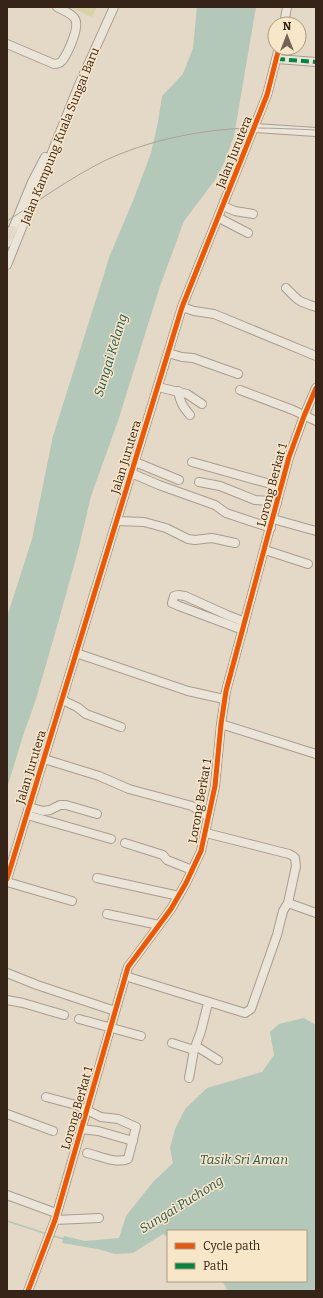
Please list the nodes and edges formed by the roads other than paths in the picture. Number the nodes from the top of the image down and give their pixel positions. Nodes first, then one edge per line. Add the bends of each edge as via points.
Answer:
1 (57, 7) edge
2 (114, 7) edge
3 (7, 44) edge
4 (278, 56) edge
5 (277, 59) junction
6 (316, 62) edge
7 (255, 128) junction
8 (316, 132) edge
9 (58, 136) junction
10 (223, 206) junction
11 (29, 210) junction
12 (253, 214) dead end
13 (219, 218) junction
14 (248, 233) dead end
15 (10, 234) edge
16 (7, 243) edge
17 (7, 254) edge
18 (7, 265) edge
19 (286, 288) dead end
20 (182, 306) junction
21 (316, 307) edge
22 (168, 353) junction
23 (316, 356) edge
24 (238, 374) dead end
25 (158, 387) junction
26 (316, 388) edge
27 (240, 390) dead end
28 (178, 392) junction
29 (202, 404) dead end
30 (190, 415) dead end
31 (304, 416) junction
32 (316, 421) edge
33 (135, 462) junction
34 (192, 462) dead end
35 (131, 473) junction
36 (179, 480) dead end
37 (199, 482) dead end
38 (281, 487) junction
39 (277, 503) junction
40 (274, 519) junction
41 (117, 521) junction
42 (271, 528) junction
43 (316, 531) edge
44 (236, 543) dead end
45 (265, 550) junction
46 (308, 564) dead end
47 (244, 626) junction
48 (76, 653) junction
49 (224, 699) junction
50 (62, 700) junction
51 (221, 724) junction
52 (121, 727) dead end
53 (316, 754) edge
54 (44, 759) junction
55 (28, 811) junction
56 (97, 814) dead end
57 (208, 816) junction
58 (206, 833) junction
59 (111, 839) dead end
60 (125, 843) dead end
61 (192, 870) junction
62 (97, 878) dead end
63 (7, 879) edge
64 (7, 882) edge
65 (179, 896) junction
66 (72, 902) dead end
67 (288, 903) junction
68 (316, 912) edge
69 (107, 914) dead end
70 (159, 925) junction
71 (7, 973) edge
72 (126, 976) junction
73 (7, 1000) edge
74 (208, 1002) junction
75 (115, 1011) junction
76 (64, 1015) dead end
77 (79, 1019) dead end
78 (110, 1029) junction
79 (141, 1036) dead end
80 (172, 1042) dead end
81 (195, 1048) junction
82 (218, 1060) dead end
83 (189, 1078) dead end
84 (46, 1097) dead end
85 (86, 1110) junction
86 (7, 1114) edge
87 (81, 1129) junction
88 (53, 1131) dead end
89 (133, 1142) junction
90 (87, 1153) dead end
91 (7, 1195) edge
92 (55, 1216) junction
93 (99, 1218) dead end
94 (28, 1291) edge

1 - 3 street via 73,15 77,25 71,43 58,64
2 - 9 street, Jalan Kampung Kuala Sungai Baru
4 - 5 street, Jalan Jurutera
5 - 6 street
5 - 7 street, Jalan Jurutera via 270,89
7 - 8 street
7 - 10 street, Jalan Jurutera
9 - 11 street, Jalan Kampung Kuala Sungai Baru
9 - 15 street, Jalan Kampung Kuala Sungai Baru via 32,182
10 - 12 street
10 - 13 street, Jalan Jurutera
11 - 17 street
11 - 18 street, Jalan Kampung Kuala Sungai Baru
13 - 14 street
13 - 20 street, Jalan Jurutera
15 - 16 street, Jalan Kampung Kuala Sungai Baru
19 - 21 street via 300,302
20 - 22 street, Jalan Jurutera
20 - 23 street via 214,314
22 - 24 street via 193,358
22 - 25 street, Jalan Jurutera
25 - 28 street
25 - 33 street, Jalan Jurutera
26 - 31 street, Lorong Berkat 1
27 - 31 street
28 - 29 street via 191,396
28 - 30 street via 179,401
31 - 32 street
31 - 38 street, Lorong Berkat 1
33 - 35 street, Jalan Jurutera
33 - 36 street
34 - 38 street
35 - 41 street, Jalan Jurutera
35 - 42 street via 215,505 226,513
37 - 39 street via 220,486 255,500
38 - 39 street, Lorong Berkat 1
39 - 40 street, Lorong Berkat 1
40 - 42 street, Lorong Berkat 1
40 - 43 street
41 - 44 street via 144,522 166,528 188,539 212,538
41 - 48 street, Jalan Jurutera
42 - 45 street, Lorong Berkat 1
45 - 46 street
45 - 47 street, Lorong Berkat 1
47 - 47 street via 227,615 184,596 174,596 172,603
47 - 49 street, Lorong Berkat 1
48 - 49 street via 188,691
48 - 50 street, Jalan Jurutera
49 - 51 street, Lorong Berkat 1
50 - 52 street via 86,714
50 - 54 street, Jalan Jurutera
51 - 53 street
51 - 57 street, Lorong Berkat 1 via 215,786
54 - 55 street, Jalan Jurutera
54 - 57 street via 99,776 129,789 192,806
55 - 56 street via 50,810 66,805
55 - 59 street
55 - 63 street, Jalan Jurutera
57 - 58 street, Lorong Berkat 1
58 - 61 street, Lorong Berkat 1 via 201,852
58 - 67 street via 293,856 296,866
60 - 61 street via 163,855 167,860
61 - 65 street, Lorong Berkat 1
62 - 65 street
64 - 66 street
65 - 70 street, Lorong Berkat 1
67 - 68 street
67 - 74 street via 283,911 251,1009 245,1013
69 - 70 street
70 - 72 street, Lorong Berkat 1 via 128,967
71 - 75 street
72 - 74 street
72 - 75 street, Lorong Berkat 1
73 - 76 street via 23,1002
74 - 81 street
75 - 78 street, Lorong Berkat 1
77 - 78 street
78 - 79 street
78 - 85 street, Lorong Berkat 1
80 - 81 street
81 - 82 street
81 - 83 street
84 - 85 street
85 - 87 street, Lorong Berkat 1
85 - 89 street via 136,1127
86 - 88 street
87 - 89 street via 98,1131
87 - 92 street, Lorong Berkat 1
89 - 90 street via 128,1159 122,1161
91 - 92 street
92 - 93 street
92 - 94 street, Lorong Berkat 1

